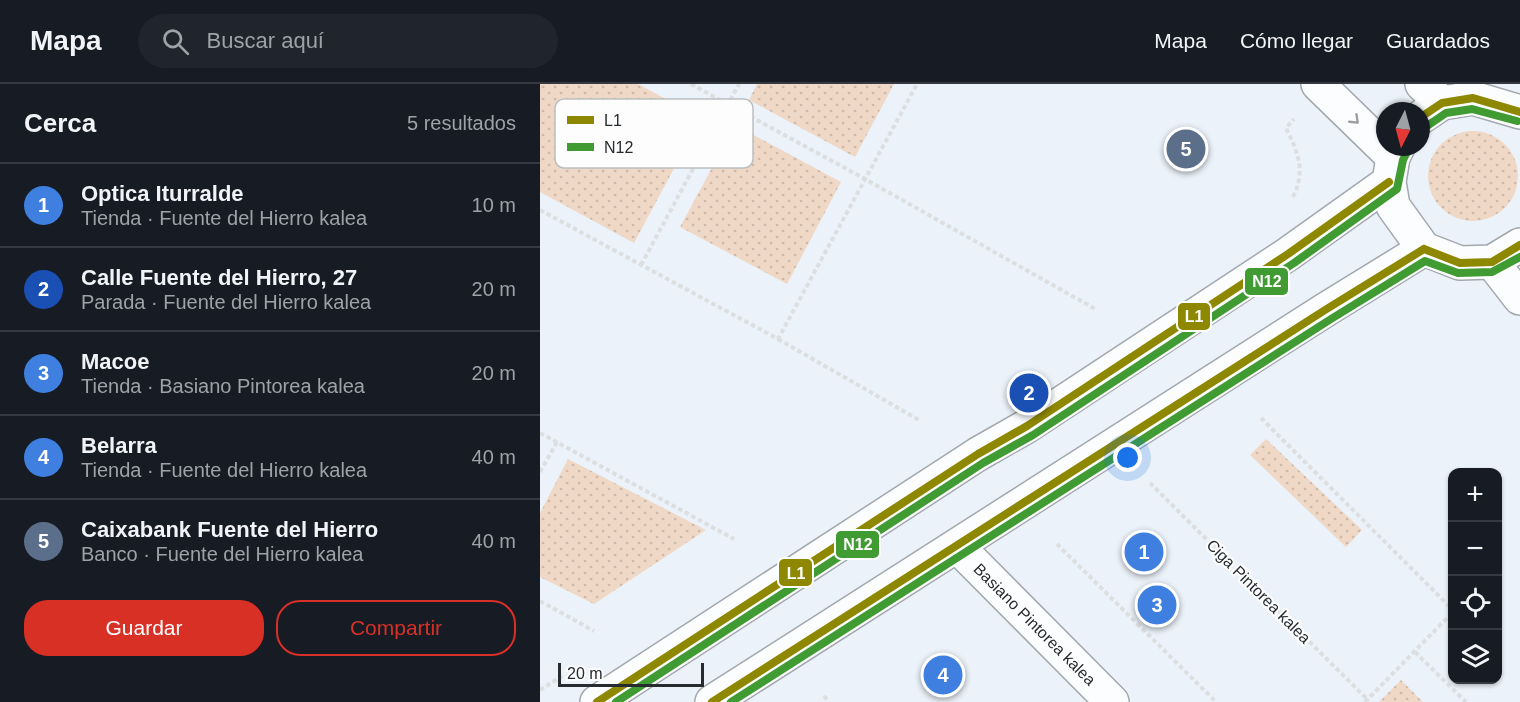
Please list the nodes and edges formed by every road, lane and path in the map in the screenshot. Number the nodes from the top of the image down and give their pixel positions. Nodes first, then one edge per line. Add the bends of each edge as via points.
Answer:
1 (691, 84) edge
2 (739, 84) edge
3 (917, 84) edge
4 (1318, 84) edge
5 (719, 99) edge
6 (731, 99) edge
7 (1428, 102) edge
8 (1520, 112) edge
9 (753, 118) edge
10 (1393, 162) edge
11 (693, 168) edge
12 (866, 179) junction
13 (540, 210) edge
14 (1520, 245) edge
15 (1424, 249) junction
16 (1492, 262) junction
17 (641, 265) junction
18 (1520, 298) edge
19 (1096, 310) dead end
20 (778, 339) junction
21 (1261, 418) dead end
22 (919, 420) dead end
23 (540, 433) edge
24 (557, 442) junction
25 (540, 472) edge
26 (1150, 483) dead end
27 (734, 539) dead end
28 (1057, 544) dead end
29 (957, 546) junction
30 (540, 601) edge
31 (1448, 607) edge
32 (1448, 615) edge
33 (594, 631) dead end
34 (1415, 652) junction
35 (824, 696) dead end
36 (729, 698) edge
37 (1366, 701) edge
38 (597, 702) edge
39 (830, 702) edge
40 (1112, 702) edge
41 (1216, 702) edge
42 (1466, 702) edge

1 - 5 path
2 - 6 path
3 - 12 path
4 -> 10 main road
7 - 8 main road via 1473,98
9 - 12 path
10 - 15 main road via 1393,206
10 - 38 main road via 1288,254
11 - 17 path
12 - 19 path
12 - 20 path
13 - 17 path
14 - 16 main road
15 - 16 main road via 1460,263
15 - 29 main road
16 - 18 main road
17 - 20 path
20 - 22 path
21 - 31 path, Ciga Pintorea kalea
23 - 24 path
24 - 25 path
24 - 27 path
26 - 37 path, Ciga Pintorea kalea
28 - 41 path
29 - 36 main road
29 - 40 main road, Basiano Pintorea kalea
30 - 33 path
32 - 34 path, Ciga Pintorea kalea
34 - 37 path, Ciga Pintorea kalea
34 - 42 path
35 - 39 path

